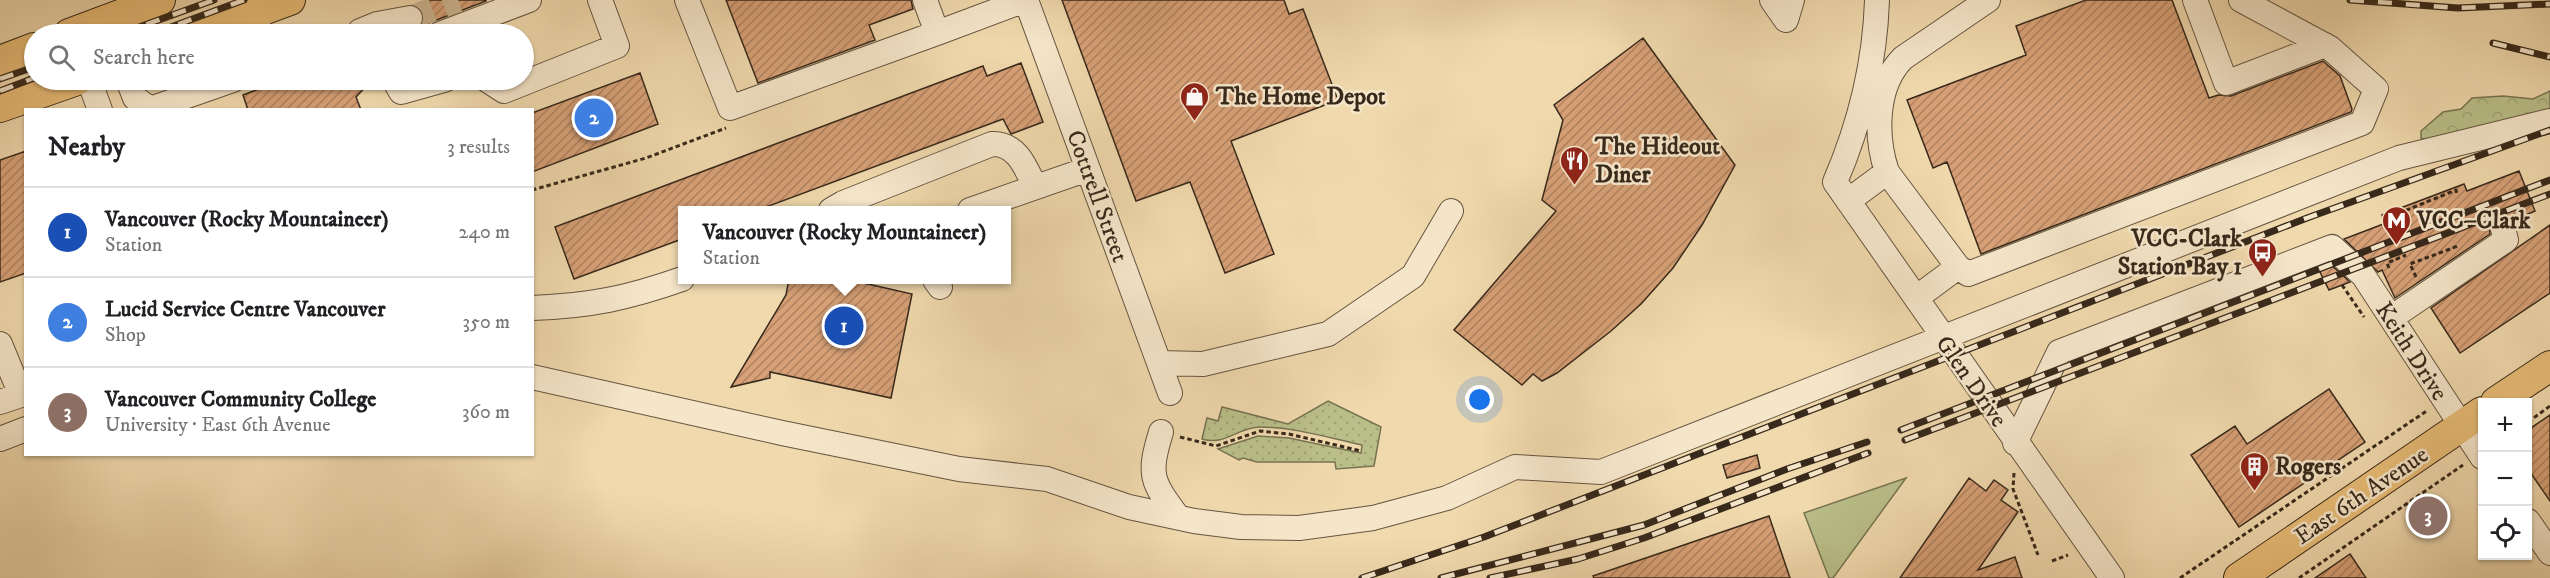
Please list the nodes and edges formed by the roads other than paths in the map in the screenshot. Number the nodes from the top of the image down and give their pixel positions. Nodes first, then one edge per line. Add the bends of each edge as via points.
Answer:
1 (159, 0) edge
2 (290, 0) edge
3 (529, 0) edge
4 (548, 0) edge
5 (600, 0) edge
6 (687, 0) edge
7 (926, 0) edge
8 (1025, 0) edge
9 (1772, 0) edge
10 (1792, 0) edge
11 (1878, 0) edge
12 (1988, 0) edge
13 (2195, 0) edge
14 (2241, 0) edge
15 (500, 13) junction
16 (255, 16) edge
17 (410, 18) tunnel mouth
18 (95, 24) edge
19 (229, 24) edge
20 (378, 24) edge
21 (469, 24) edge
22 (937, 33) junction
23 (2325, 45) junction
24 (24, 52) edge
25 (0, 61) edge
26 (534, 79) edge
27 (48, 90) edge
28 (92, 90) edge
29 (132, 90) edge
30 (206, 90) edge
31 (0, 107) edge
32 (98, 108) edge
33 (148, 108) edge
34 (157, 108) edge
35 (2550, 121) edge
36 (1088, 169) junction
37 (1887, 172) junction
38 (1035, 187) junction
39 (1841, 192) junction
40 (837, 206) edge
41 (981, 206) edge
42 (1451, 211) dead end
43 (2503, 229) dead end
44 (1958, 267) junction
45 (678, 280) edge
46 (1916, 298) junction
47 (534, 308) edge
48 (2391, 318) junction
49 (1942, 337) junction
50 (0, 344) edge
51 (1159, 363) junction
52 (2550, 366) edge
53 (534, 377) edge
54 (20, 378) edge
55 (1170, 393) dead end
56 (2502, 398) edge
57 (0, 402) edge
58 (2472, 419) edge
59 (24, 430) edge
60 (1161, 432) road end
61 (0, 439) edge
62 (2015, 443) junction
63 (2475, 460) edge
64 (1178, 517) junction
65 (2532, 527) edge
66 (2550, 553) edge
67 (2112, 578) edge
68 (2239, 578) edge

1 - 18 main road
2 - 16 main road
3 - 15 street
4 - 15 street via 517,14
5 - 26 street via 617,46
6 - 22 street via 730,108
7 - 22 street
8 - 22 street
8 - 36 street, Cottrell Street
9 - 10 street via 1786,20
11 - 39 street via 1868,77
12 - 37 street via 1892,68 1878,130
13 - 23 street via 2226,83
14 - 23 street
15 - 21 street
16 - 19 main road
17 - 20 street
23 - 44 street via 2376,89 2362,123 1968,274
24 - 25 main road
27 - 31 main road
28 - 32 street
29 - 33 street
30 - 34 street
35 - 49 street via 2399,158
36 - 38 street
36 - 51 street, Cottrell Street
37 - 39 street
37 - 44 street
38 - 40 street via 1018,155 993,144
38 - 41 street
39 - 46 street, Glen Drive
42 - 51 street via 1413,276 1328,334 1203,364
43 - 48 street via 2506,240
44 - 46 street
45 - 47 street via 632,297 577,307
46 - 49 street, Glen Drive
48 - 58 street, Keith Drive
48 - 62 street, Keith Drive via 2363,275 2332,248 2059,352
49 - 62 street, Glen Drive
49 - 64 street via 1601,471 1515,467 1447,498 1373,518 1299,528 1241,527
50 - 54 street
51 - 55 street, Cottrell Street
52 - 56 main road
53 - 64 street via 959,469 1047,480 1129,507
54 - 57 street via 21,395
58 - 63 street, Keith Drive
58 - 68 main road, East 6th Avenue
59 - 61 street
60 - 64 street via 1152,463 1153,475 1161,495
62 - 67 street, Glen Drive
65 - 66 street

